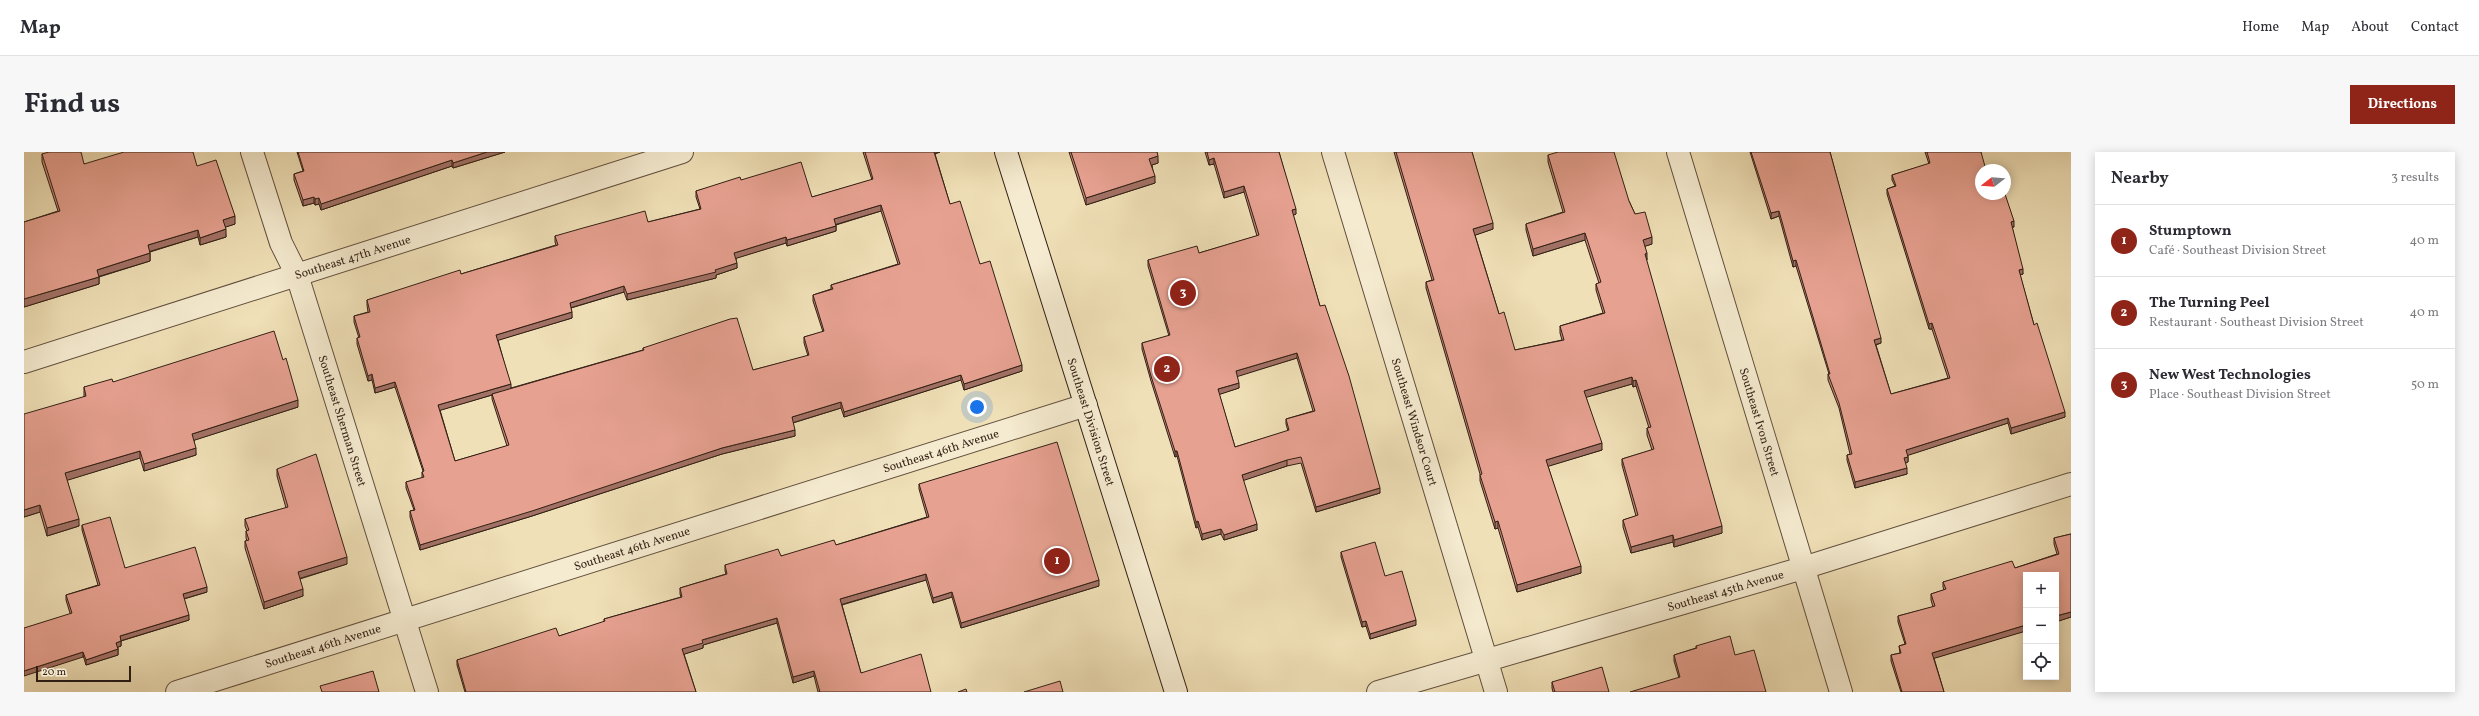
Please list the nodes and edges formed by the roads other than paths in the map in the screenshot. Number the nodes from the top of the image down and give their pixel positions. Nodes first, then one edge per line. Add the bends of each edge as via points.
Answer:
1 (252, 152) edge
2 (682, 152) edge
3 (1006, 152) edge
4 (1332, 152) edge
5 (1678, 152) edge
6 (297, 275) junction
7 (24, 362) edge
8 (1086, 405) junction
9 (2071, 484) edge
10 (1803, 568) junction
11 (405, 620) junction
12 (1486, 659) junction
13 (177, 692) edge
14 (427, 692) edge
15 (1176, 692) edge
16 (1378, 692) edge
17 (1496, 692) edge
18 (1841, 692) edge

1 - 6 street, Southeast Sherman Street via 281,244
2 - 6 street, Southeast 47th Avenue
3 - 8 street, Southeast Division Street
4 - 12 street, Southeast Windsor Court
5 - 10 street, Southeast Ivon Street
6 - 7 street, Southeast 47th Avenue
6 - 11 street, Southeast Sherman Street
8 - 11 street, Southeast 46th Avenue
8 - 15 street, Southeast Division Street
9 - 10 street, Southeast 45th Avenue
10 - 12 street, Southeast 45th Avenue
10 - 18 street, Southeast Ivon Street
11 - 13 street, Southeast 46th Avenue
11 - 14 street, Southeast Sherman Street
12 - 16 street, Southeast 45th Avenue
12 - 17 street, Southeast Windsor Court

